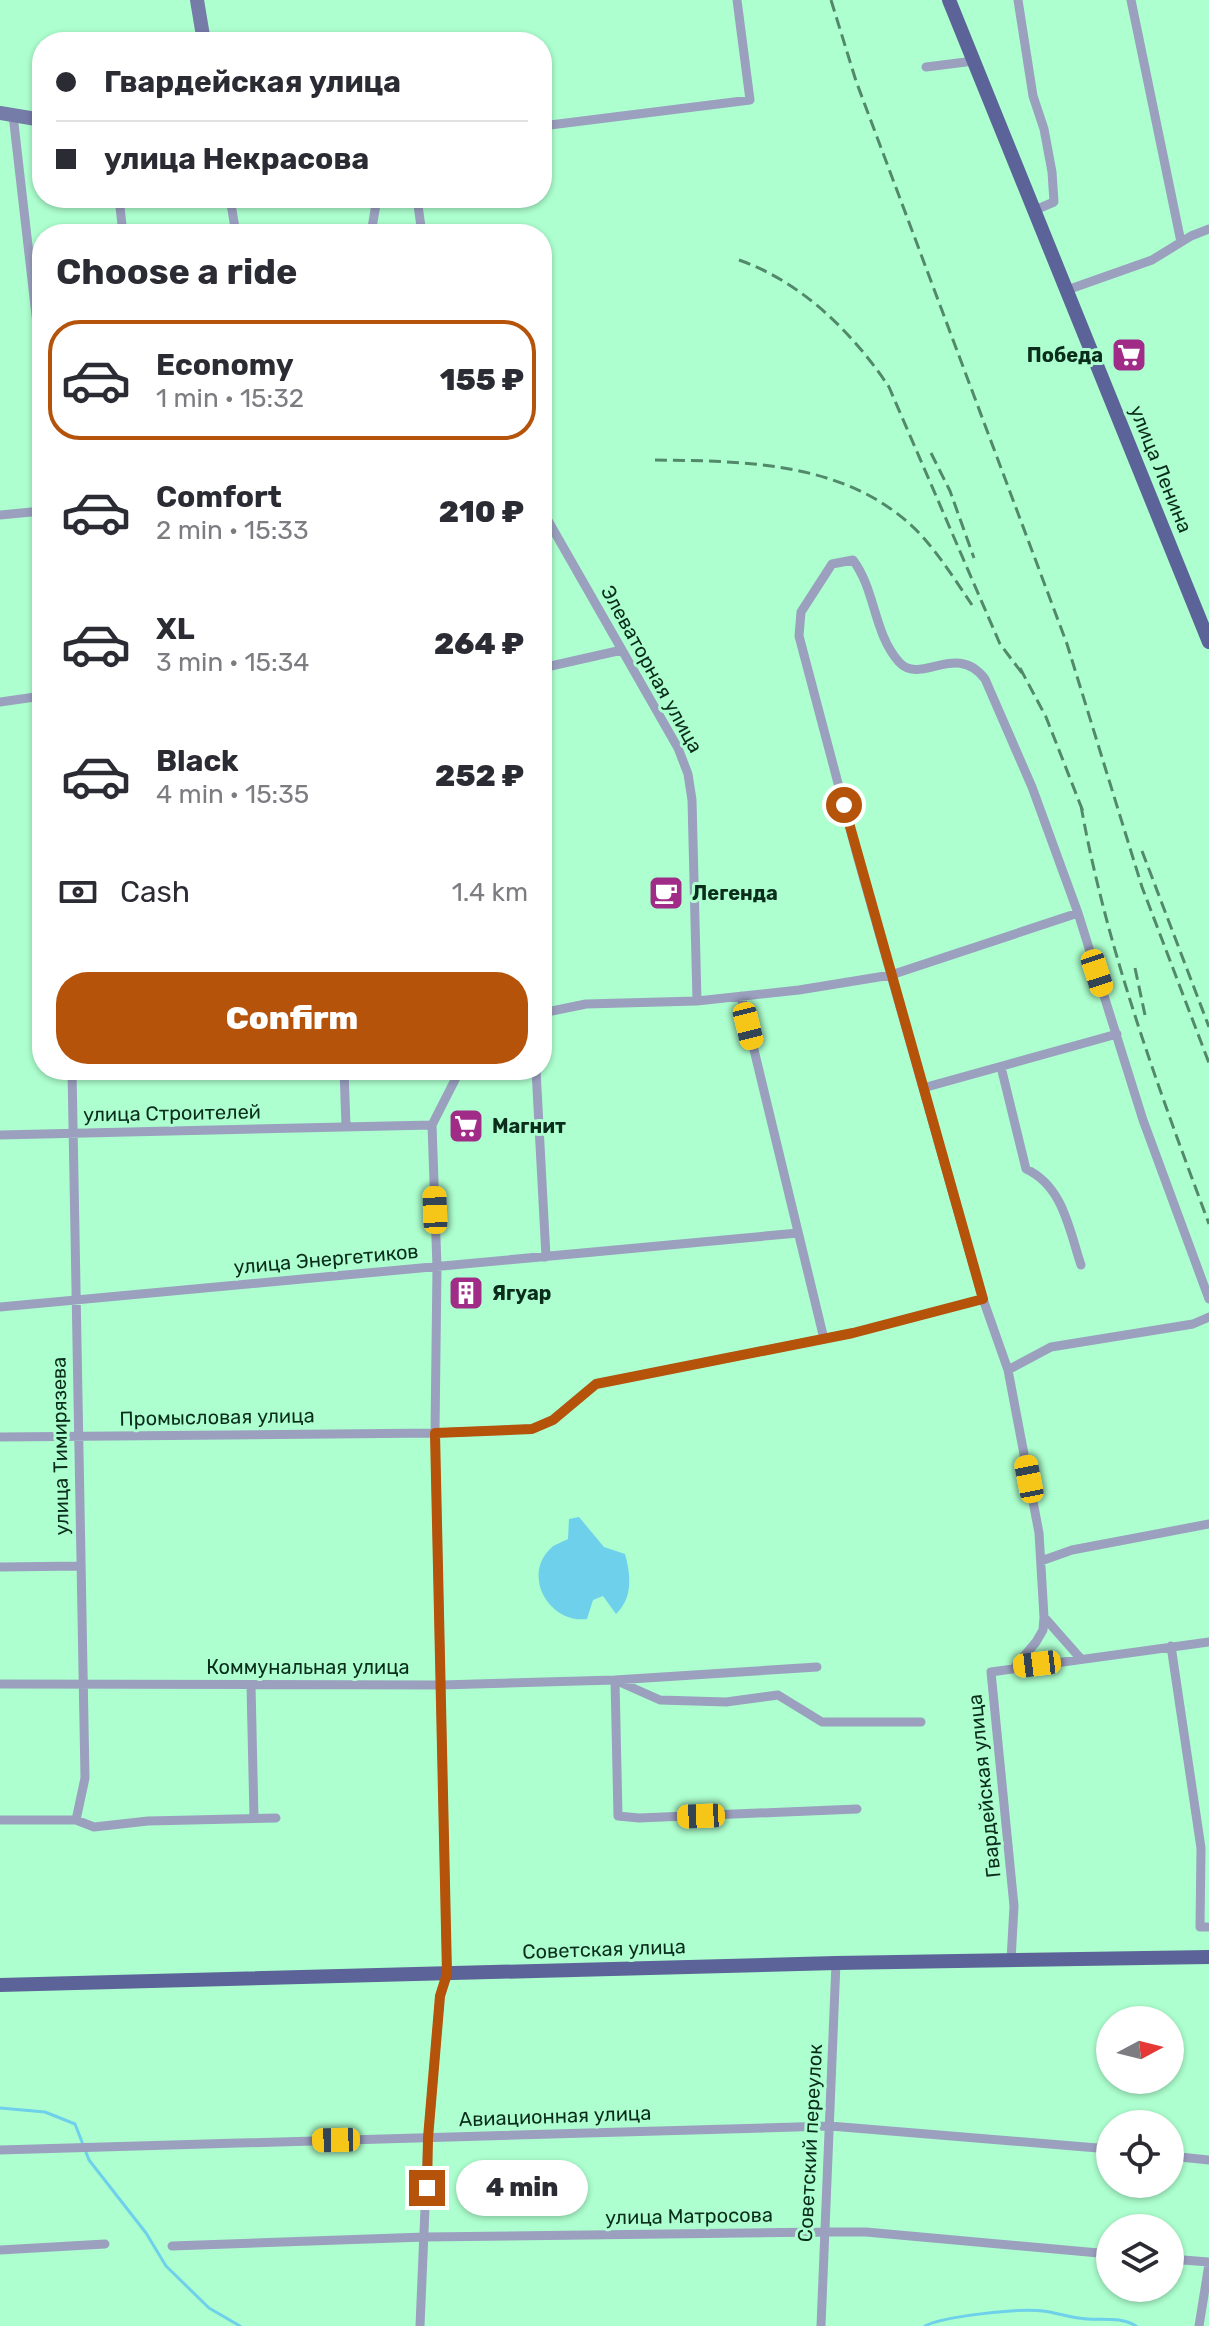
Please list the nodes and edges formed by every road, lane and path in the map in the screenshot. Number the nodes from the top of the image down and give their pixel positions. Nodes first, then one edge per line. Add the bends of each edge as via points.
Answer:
1 (197, 0) edge
2 (737, 0) edge
3 (949, 0) edge
4 (1018, 0) edge
5 (1131, 0) edge
6 (202, 32) edge
7 (974, 61) junction
8 (926, 67) dead end
9 (6, 114) edge
10 (32, 118) edge
11 (552, 125) edge
12 (1035, 210) junction
13 (1209, 229) edge
14 (1181, 242) junction
15 (1067, 290) junction
16 (32, 297) edge
17 (32, 512) edge
18 (0, 515) edge
19 (552, 528) edge
20 (1205, 622) edge
21 (1209, 642) edge
22 (622, 650) junction
23 (552, 666) edge
24 (32, 697) edge
25 (0, 702) edge
26 (1078, 913) junction
27 (891, 975) junction
28 (741, 996) junction
29 (697, 1001) junction
30 (552, 1011) edge
31 (1117, 1034) junction
32 (1001, 1067) junction
33 (72, 1080) edge
34 (344, 1080) edge
35 (455, 1080) edge
36 (537, 1080) edge
37 (923, 1088) junction
38 (432, 1125) junction
39 (346, 1126) junction
40 (72, 1133) junction
41 (0, 1135) edge
42 (798, 1233) junction
43 (546, 1257) junction
44 (1081, 1265) dead end
45 (437, 1267) junction
46 (983, 1299) junction
47 (1209, 1299) edge
48 (75, 1300) junction
49 (0, 1307) edge
50 (1209, 1317) edge
51 (824, 1339) junction
52 (1008, 1370) junction
53 (435, 1433) junction
54 (78, 1436) junction
55 (0, 1437) edge
56 (1209, 1524) edge
57 (1041, 1561) junction
58 (81, 1566) junction
59 (0, 1567) edge
60 (1044, 1617) junction
61 (1209, 1642) edge
62 (1171, 1646) junction
63 (1081, 1659) junction
64 (817, 1667) dead end
65 (1015, 1667) junction
66 (615, 1680) junction
67 (0, 1684) edge
68 (83, 1684) junction
69 (251, 1685) junction
70 (441, 1685) junction
71 (921, 1722) dead end
72 (857, 1809) dead end
73 (254, 1818) junction
74 (276, 1818) dead end
75 (0, 1820) edge
76 (76, 1820) junction
77 (1204, 1927) edge
78 (1209, 1957) edge
79 (1011, 1961) junction
80 (836, 1963) junction
81 (447, 1974) junction
82 (0, 1985) edge
83 (830, 2126) junction
84 (428, 2138) junction
85 (1096, 2148) edge
86 (0, 2150) edge
87 (1184, 2157) edge
88 (1209, 2160) edge
89 (823, 2232) junction
90 (425, 2237) junction
91 (105, 2244) dead end
92 (172, 2246) dead end
93 (0, 2250) edge
94 (1096, 2253) edge
95 (1184, 2260) edge
96 (1209, 2263) edge
97 (420, 2326) edge
98 (821, 2326) edge
99 (1199, 2326) edge

1 - 6 main road
2 - 11 street via 750,100
3 - 7 main road, улица Ленина
4 - 12 street via 1053,187 1054,202
5 - 14 street
7 - 8 street
7 - 12 main road, улица Ленина
9 - 10 main road
9 - 16 street
12 - 15 main road, улица Ленина
13 - 14 street
14 - 15 street via 1152,260
15 - 20 main road, улица Ленина
17 - 18 street
19 - 22 street, Элеваторная улица
20 - 21 main road, улица Ленина
22 - 23 street
22 - 29 street, Элеваторная улица via 688,774
24 - 25 street
26 - 27 street
26 - 27 street, Гвардейская улица via 985,679 977,668 963,664 925,670 900,663 880,631 864,575 853,560 832,564 801,612 799,636
26 - 31 street
27 - 28 street
27 - 37 street, Гвардейская улица
28 - 29 street
28 - 42 street
29 - 30 street via 586,1004
31 - 32 street
31 - 47 street
32 - 37 street
32 - 44 street via 1026,1169 1042,1176 1053,1190
33 - 40 street, улица Тимирязева
34 - 39 street
35 - 38 street
36 - 43 street
37 - 46 street, Гвардейская улица
38 - 39 street, улица Строителей
38 - 45 street
39 - 40 street, улица Строителей
40 - 41 street, улица Строителей
40 - 48 street, улица Тимирязева
42 - 43 street, улица Энергетиков
42 - 51 street
43 - 45 street, улица Энергетиков
45 - 48 street, улица Энергетиков
45 - 53 street
46 - 51 street, Промысловая улица
46 - 52 street, Гвардейская улица
48 - 49 street, улица Энергетиков
48 - 54 street, улица Тимирязева
50 - 52 street via 1051,1347
51 - 53 street, Промысловая улица via 596,1384 553,1420 532,1429
52 - 57 street, Гвардейская улица
53 - 54 street, Промысловая улица
53 - 70 street
54 - 55 street, Промысловая улица
54 - 58 street, улица Тимирязева
56 - 57 street via 1072,1550
57 - 60 street, Гвардейская улица
58 - 59 street
58 - 68 street, улица Тимирязева
60 - 63 street
60 - 65 street, Гвардейская улица via 1043,1630
61 - 62 street
62 - 63 street
62 - 77 street via 1201,1848
63 - 65 street
64 - 66 street, Коммунальная улица
65 - 79 street, Гвардейская улица via 991,1672 1014,1906
66 - 70 street, Коммунальная улица
66 - 71 street, Коммунальная улица via 660,1700 726,1702 778,1695 822,1722
66 - 72 street via 618,1816
67 - 68 street, Коммунальная улица
68 - 69 street, Коммунальная улица
68 - 76 street, улица Тимирязева via 85,1778
69 - 70 street, Коммунальная улица
69 - 73 street
70 - 81 street
73 - 74 street
73 - 76 street via 94,1827
75 - 76 street
78 - 79 main road, Советская улица
79 - 80 main road, Советская улица
80 - 81 main road, Советская улица
80 - 83 street, Советский переулок
81 - 82 main road, Советская улица
81 - 84 street via 440,1996
83 - 84 street, Авиационная улица
83 - 85 street, Авиационная улица
83 - 89 street, Советский переулок
84 - 86 street, Авиационная улица
84 - 90 street
87 - 88 street
89 - 90 street, улица Матросова
89 - 94 street, улица Матросова
89 - 98 street, Советский переулок
90 - 92 street, улица Матросова
90 - 97 street
91 - 93 street
95 - 96 street
96 - 99 street

